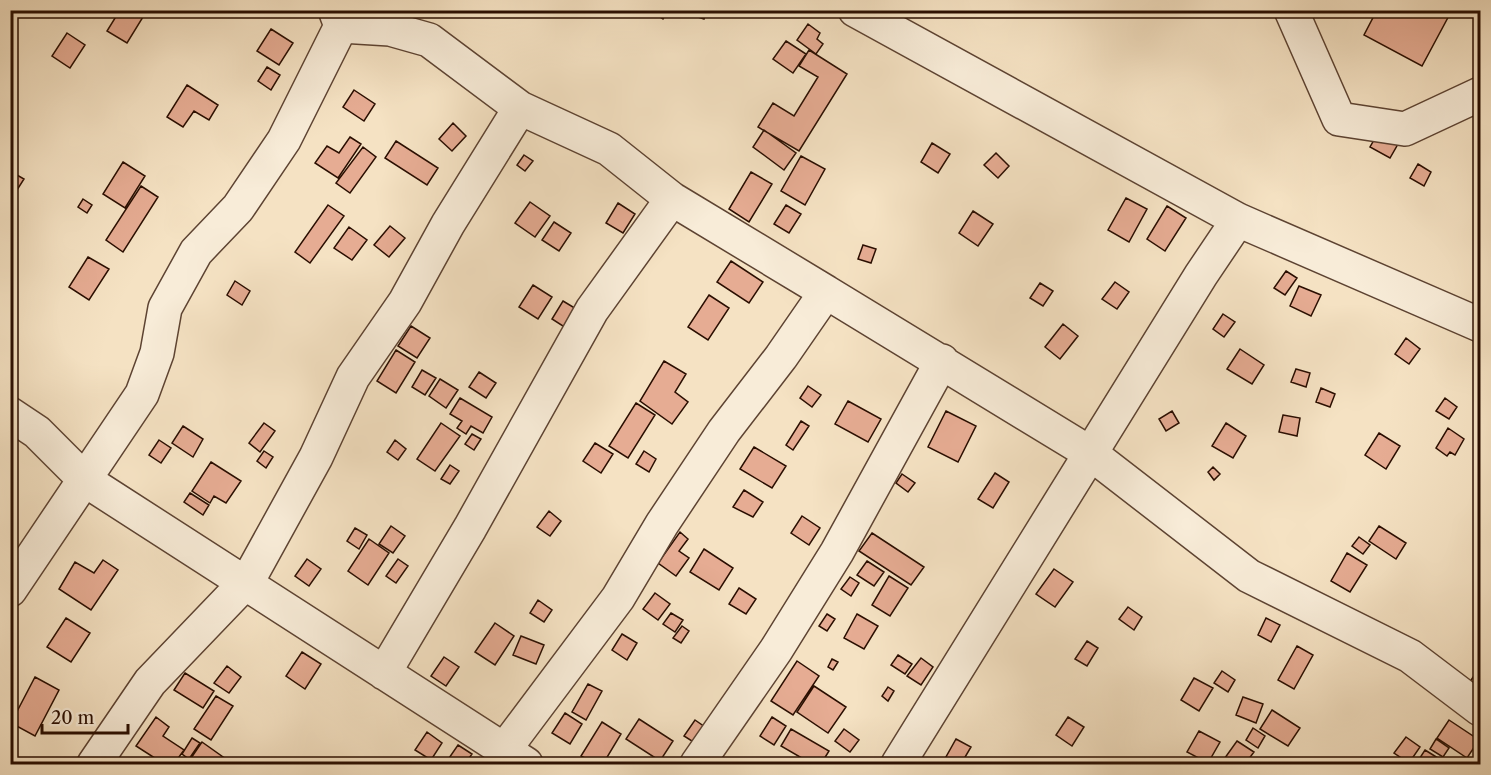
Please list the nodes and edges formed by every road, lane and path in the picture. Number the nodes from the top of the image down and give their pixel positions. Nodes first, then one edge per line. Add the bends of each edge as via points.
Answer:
1 (855, 10) edge
2 (1291, 10) edge
3 (1305, 10) edge
4 (1321, 10) edge
5 (338, 18) edge
6 (1480, 94) edge
7 (520, 108) junction
8 (672, 199) junction
9 (1238, 220) junction
10 (826, 292) junction
11 (1480, 325) edge
12 (942, 361) junction
13 (10, 414) edge
14 (1090, 453) junction
15 (85, 480) junction
16 (245, 584) junction
17 (10, 590) edge
18 (384, 673) junction
19 (1480, 710) edge
20 (515, 757) edge
21 (93, 765) edge
22 (698, 765) edge
23 (898, 765) edge

1 - 9 street
2 - 6 street via 1340,119 1405,129
3 - 4 street via 1314,14
5 - 7 street via 429,40
5 - 15 street via 284,140 238,208 196,252 165,308 157,353 142,394
7 - 8 street via 609,149
7 - 16 street via 405,302 352,377 316,457
8 - 10 street
8 - 18 street via 592,310
9 - 11 street
9 - 14 street
10 - 12 street
10 - 20 street via 724,431
12 - 14 street
12 - 22 street via 837,552
13 - 15 street via 37,432
14 - 19 street via 1249,576 1410,656
14 - 23 street
15 - 16 street
15 - 17 street
16 - 18 street
16 - 21 street via 150,682
18 - 20 street

